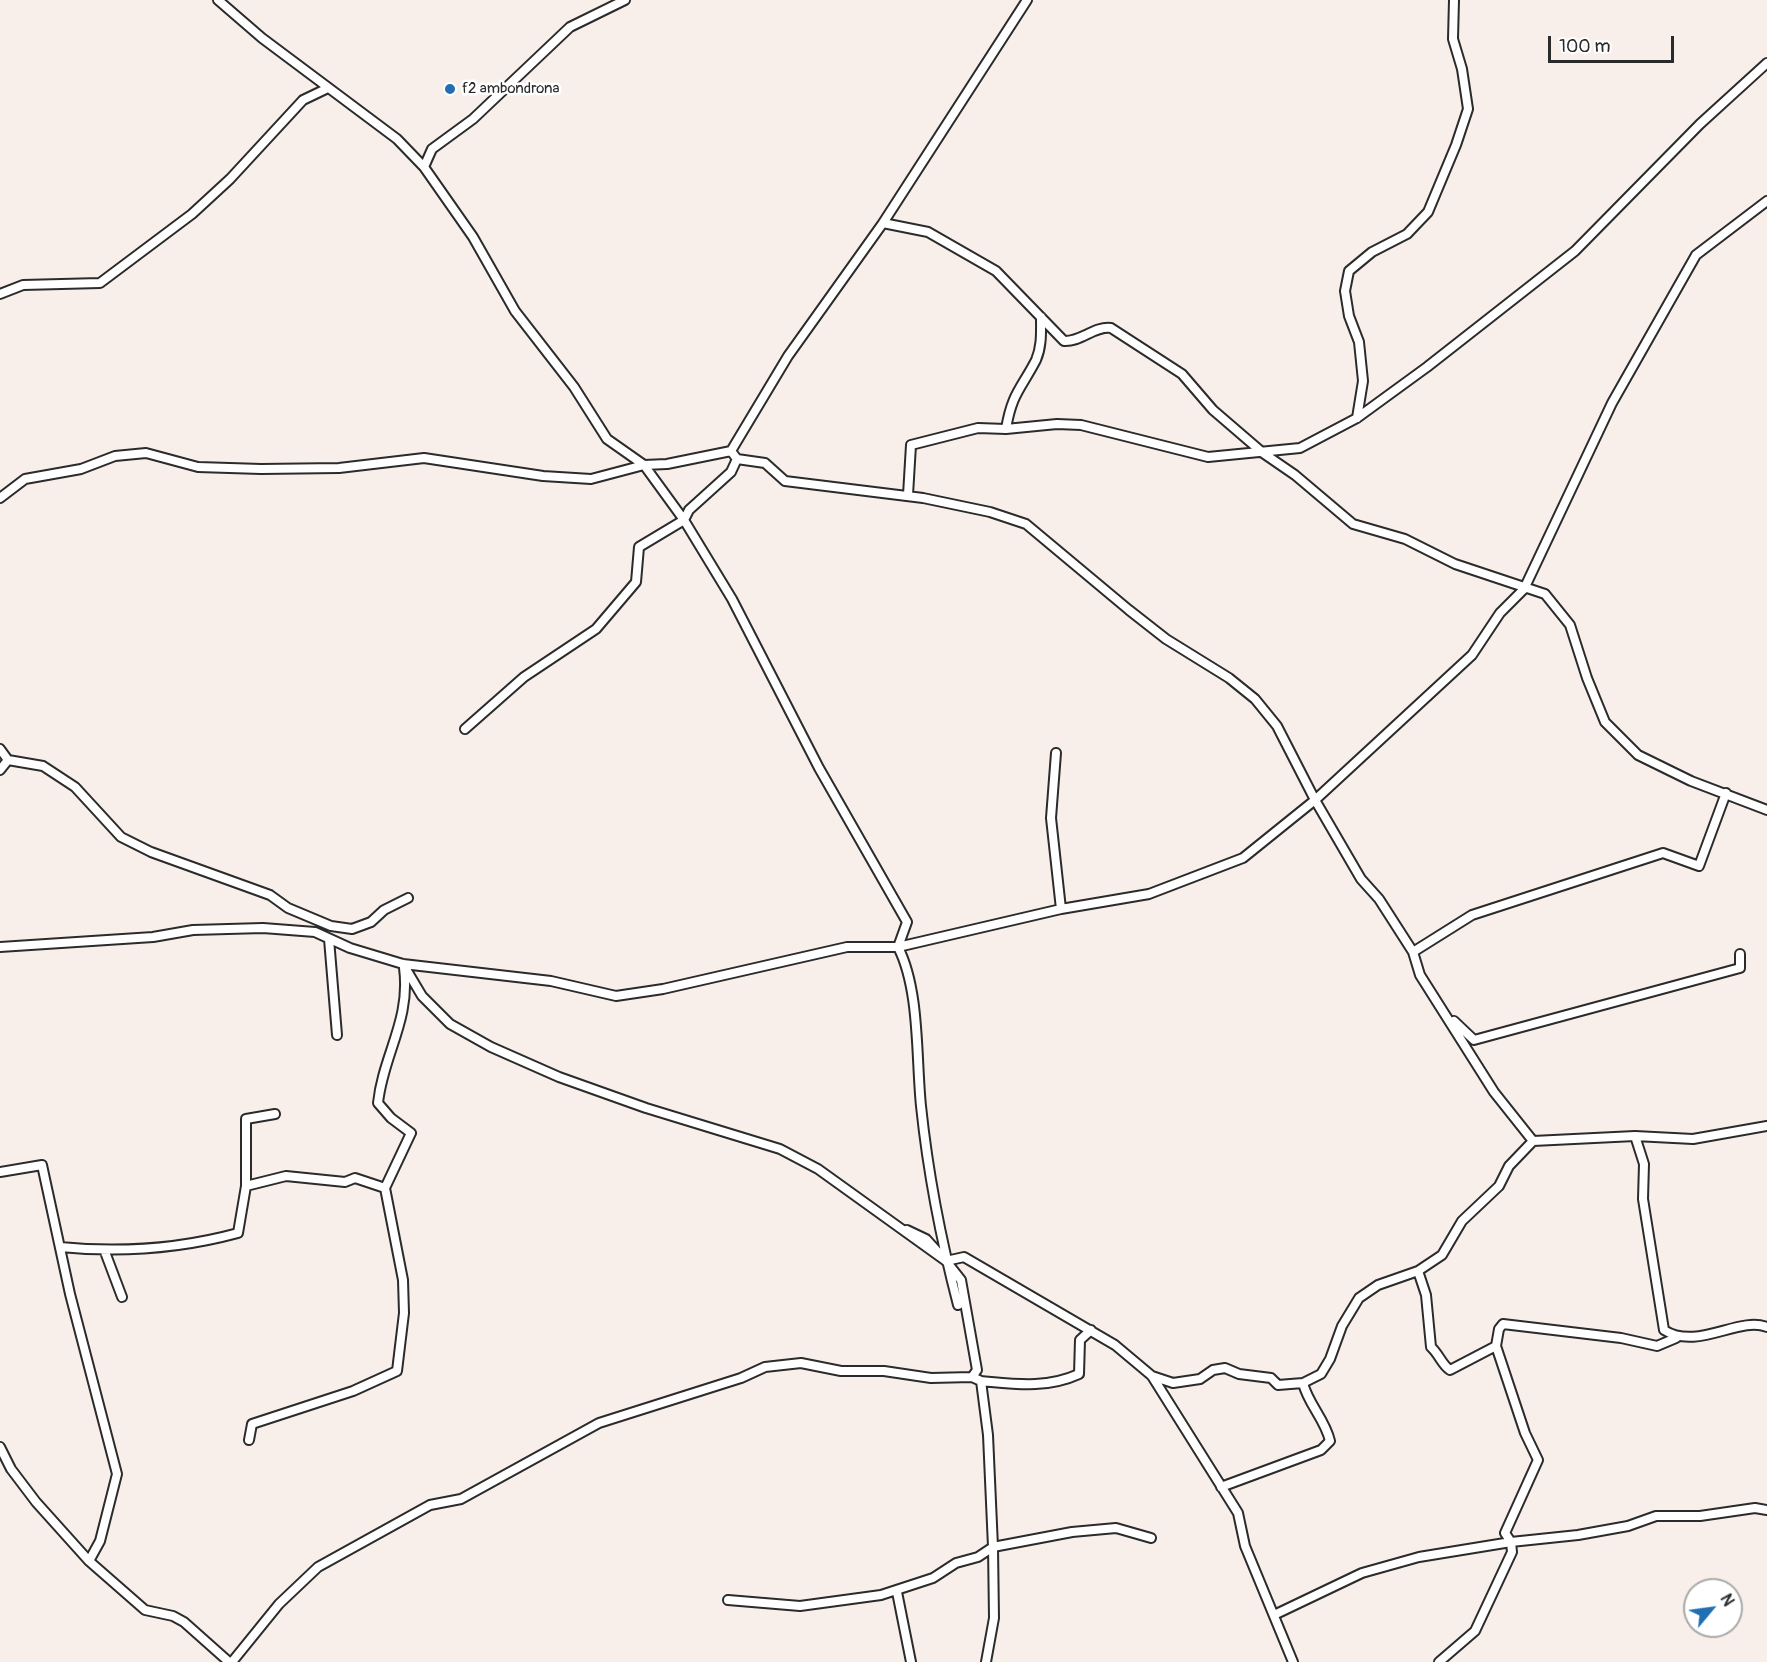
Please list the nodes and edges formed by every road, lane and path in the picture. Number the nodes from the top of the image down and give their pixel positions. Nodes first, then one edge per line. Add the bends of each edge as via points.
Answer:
1 (218, 0) edge
2 (625, 0) edge
3 (1027, 0) edge
4 (1454, 0) edge
5 (1767, 63) edge
6 (328, 88) junction
7 (424, 167) junction
8 (1767, 201) edge
9 (883, 223) junction
10 (0, 294) edge
11 (1041, 317) junction
12 (1357, 418) junction
13 (1006, 429) junction
14 (731, 451) junction
15 (1263, 453) junction
16 (737, 459) junction
17 (644, 465) junction
18 (908, 495) junction
19 (0, 498) edge
20 (684, 520) junction
21 (1524, 589) junction
22 (465, 729) dead end
23 (0, 749) edge
24 (1056, 753) dead end
25 (8, 760) junction
26 (0, 770) edge
27 (1726, 793) junction
28 (1316, 800) junction
29 (1767, 810) edge
30 (408, 898) dead end
31 (1061, 909) junction
32 (329, 939) junction
33 (0, 947) edge
34 (898, 947) junction
35 (1413, 952) junction
36 (1740, 954) dead end
37 (403, 964) junction
38 (1446, 1014) junction
39 (338, 1035) dead end
40 (275, 1114) dead end
41 (1767, 1126) edge
42 (1635, 1136) junction
43 (1533, 1141) junction
44 (0, 1172) edge
45 (246, 1186) junction
46 (386, 1188) junction
47 (60, 1246) junction
48 (105, 1252) junction
49 (946, 1261) junction
50 (1418, 1271) junction
51 (122, 1297) dead end
52 (958, 1305) dead end
53 (1767, 1327) edge
54 (1091, 1330) junction
55 (1676, 1338) junction
56 (1496, 1346) junction
57 (1152, 1376) junction
58 (972, 1377) junction
59 (981, 1381) junction
60 (1303, 1383) junction
61 (249, 1440) dead end
62 (0, 1447) edge
63 (1221, 1487) junction
64 (1767, 1510) edge
65 (1151, 1538) dead end
66 (1511, 1542) junction
67 (993, 1547) junction
68 (89, 1561) junction
69 (897, 1592) junction
70 (728, 1600) dead end
71 (1274, 1615) junction
72 (230, 1662) edge
73 (911, 1662) edge
74 (986, 1662) edge
75 (1293, 1662) edge
76 (1439, 1662) edge

1 - 6 street
2 - 7 street via 570,27 473,118 432,149
3 - 9 street
4 - 12 street via 1453,39 1468,109 1456,146 1428,212 1407,234 1372,252 1349,271 1345,291 1359,342 1363,381
5 - 12 street via 1700,124 1575,251
6 - 7 street via 397,139
6 - 10 street via 303,100 192,214 100,283 23,285
7 - 17 street via 473,237 515,311 574,387 607,439
8 - 21 street via 1696,255 1612,403
9 - 11 street via 928,232 966,252 996,271
9 - 14 street via 788,356
11 - 13 street via 1041,343 1036,359 1011,402
11 - 15 street via 1064,340 1111,328 1182,374 1213,410
12 - 15 street via 1300,448
13 - 15 street via 1081,424 1208,458
13 - 18 street via 978,428 911,445
14 - 16 street
14 - 17 street
15 - 21 street via 1353,524 1405,539 1455,564
16 - 18 street via 765,463 785,481
16 - 20 street via 731,472 689,510
17 - 19 street via 591,479 543,476 424,458 339,468 261,469 198,467 146,453 115,456 81,469 25,479
17 - 20 street
18 - 28 street via 990,512 1026,524 1166,639 1255,699 1278,726
20 - 22 street via 639,547 636,582 596,629 524,677
20 - 34 street via 732,599 819,768 907,922
21 - 27 street via 1545,594 1570,625 1605,722 1638,754 1691,781
21 - 28 street via 1500,613 1472,655
23 - 25 street
24 - 31 street via 1051,818
25 - 26 street
25 - 30 street via 42,766 75,787 121,837 151,852 270,895 288,908 331,926 352,929 371,922
27 - 29 street
27 - 35 street via 1700,866 1663,853 1472,915
28 - 31 street via 1243,858 1149,894
28 - 35 street via 1361,879 1379,899
31 - 34 street
32 - 33 street via 315,932 246,927
32 - 37 street
32 - 39 street
34 - 37 street via 847,947 616,996 551,981
34 - 49 street via 913,1003 921,1108
35 - 38 street via 1420,975
36 - 38 street via 1740,969 1474,1040
37 - 46 street via 407,991 403,1015 380,1083 378,1103 411,1133
37 - 49 street via 422,996 450,1024 491,1047 646,1108 780,1149 818,1169 892,1223 926,1239
38 - 43 street via 1494,1092
40 - 45 street via 246,1119
41 - 42 street via 1693,1139
42 - 43 street
42 - 55 street via 1644,1164 1643,1199 1664,1330
43 - 50 street via 1509,1166 1499,1186 1462,1221 1442,1255
44 - 47 street via 42,1165
45 - 46 street via 286,1176 345,1182 355,1178
45 - 48 street via 238,1233 161,1248
46 - 61 street via 403,1281 404,1313 397,1371 353,1391 252,1424
47 - 48 street
47 - 68 street via 117,1474 103,1532
48 - 51 street
49 - 52 street
49 - 54 street via 964,1257
49 - 58 street via 961,1280 977,1370
50 - 56 street via 1426,1295 1431,1347 1445,1367 1450,1370
50 - 60 street via 1378,1285 1359,1298 1321,1374
53 - 55 street via 1759,1324
54 - 57 street
54 - 59 street via 1080,1340 1079,1374 1060,1383 1035,1386
55 - 56 street via 1657,1346 1503,1324
56 - 66 street via 1538,1460 1504,1533
57 - 60 street via 1173,1383 1200,1379 1213,1370 1226,1368 1239,1374 1271,1377 1278,1384
57 - 63 street
58 - 59 street
58 - 72 street via 841,1371 801,1363 765,1367 599,1423 461,1499 430,1504 318,1567 279,1604
59 - 67 street via 988,1435
60 - 63 street via 1328,1429 1330,1441 1321,1450
62 - 68 street via 36,1502
63 - 71 street via 1238,1513 1245,1546
64 - 66 street via 1656,1516 1618,1528
65 - 67 street via 1116,1528
66 - 71 street via 1419,1557 1362,1573
66 - 76 street via 1512,1552 1475,1632
67 - 69 street
67 - 74 street via 994,1618
68 - 72 street via 146,1610 184,1622
69 - 70 street via 800,1606
69 - 73 street
71 - 75 street

